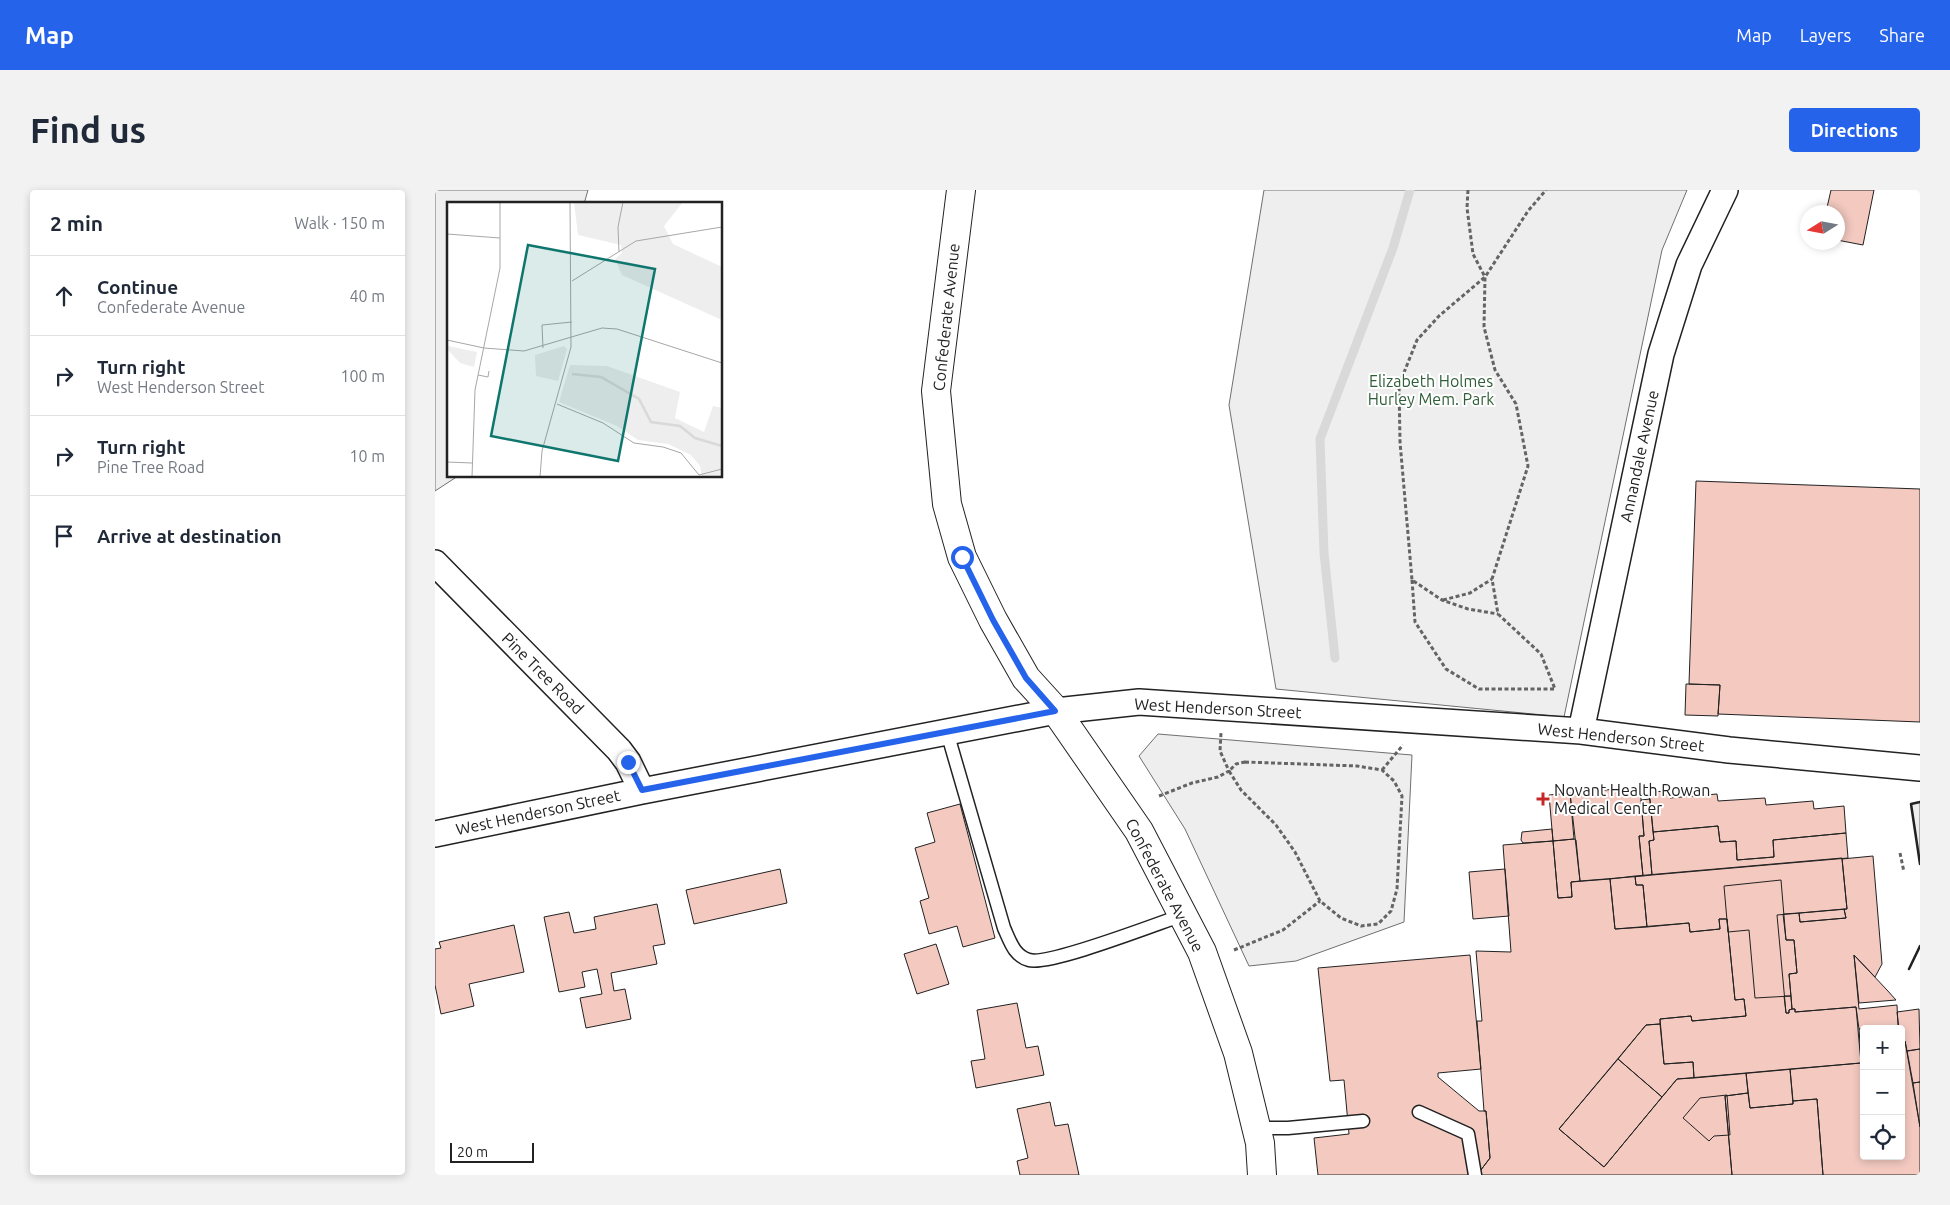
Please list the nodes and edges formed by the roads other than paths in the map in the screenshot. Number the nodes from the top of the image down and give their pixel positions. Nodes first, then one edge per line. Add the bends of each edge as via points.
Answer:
1 (961, 190) edge
2 (1725, 190) edge
3 (435, 563) edge
4 (1055, 711) junction
5 (1581, 731) junction
6 (947, 732) junction
7 (1920, 768) edge
8 (642, 790) junction
9 (435, 834) edge
10 (1183, 915) junction
11 (1419, 1112) dead end
12 (1363, 1120) dead end
13 (1256, 1128) junction
14 (1262, 1175) edge
15 (1475, 1175) edge

1 - 4 street, Confederate Avenue via 936,391 947,504 962,557 993,620 1026,678
2 - 5 street, Annandale Avenue via 1689,265 1661,354
3 - 8 street, Pine Tree Road via 619,750
4 - 5 street, West Henderson Street via 1139,702
4 - 6 street, West Henderson Street
4 - 10 street, Confederate Avenue via 1139,831
5 - 7 street, West Henderson Street via 1729,750
6 - 8 street, West Henderson Street
6 - 10 lane via 1004,928 1015,952 1029,960 1054,959
8 - 9 street, West Henderson Street
10 - 13 street, Confederate Avenue via 1202,952 1238,1053
11 - 15 lane via 1468,1134
12 - 13 lane
13 - 14 street, Confederate Avenue

